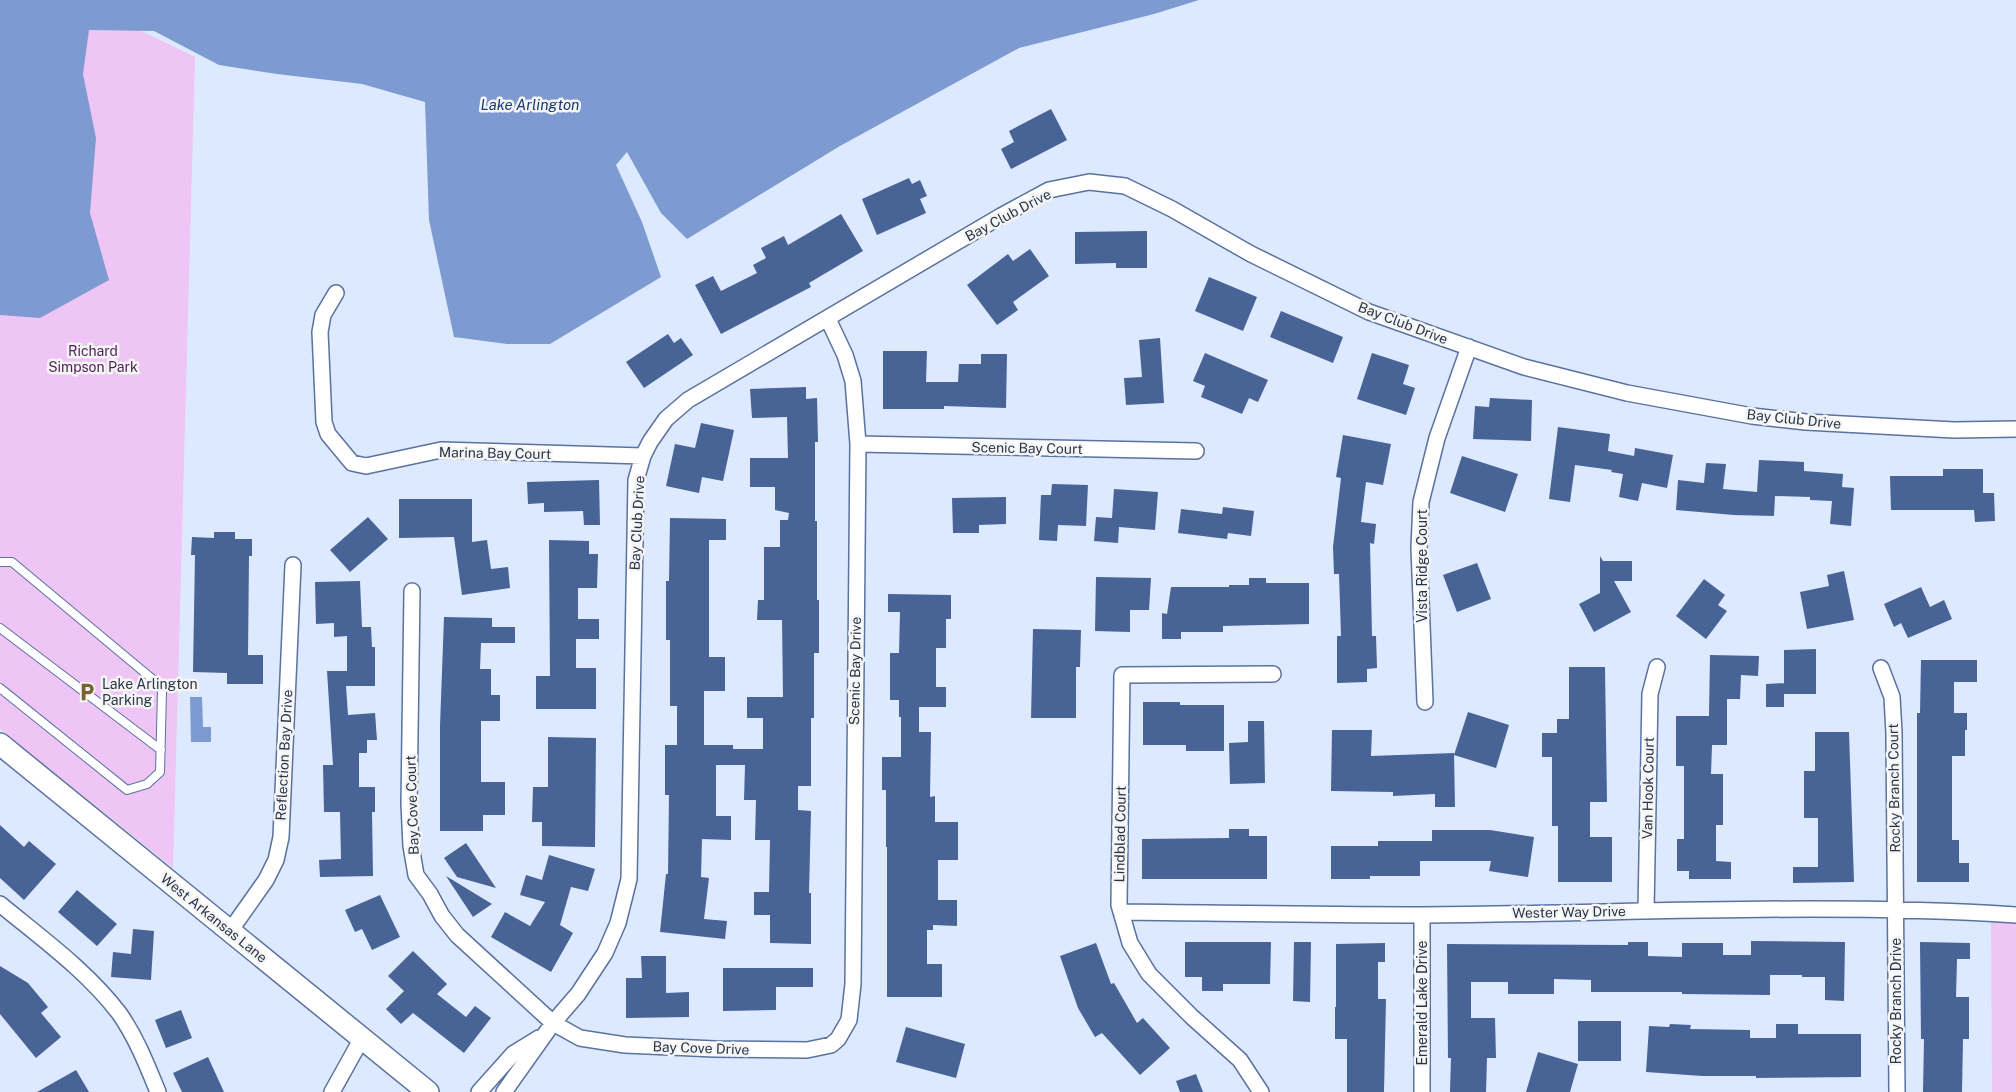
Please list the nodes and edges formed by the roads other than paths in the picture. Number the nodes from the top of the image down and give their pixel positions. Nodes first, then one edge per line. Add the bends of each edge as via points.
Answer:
1 (336, 293) dead end
2 (828, 319) junction
3 (1469, 347) junction
4 (2016, 429) edge
5 (858, 444) junction
6 (1196, 451) dead end
7 (643, 456) junction
8 (0, 562) edge
9 (293, 565) dead end
10 (412, 591) dead end
11 (0, 628) edge
12 (1657, 667) dead end
13 (1881, 668) dead end
14 (1272, 674) dead end
15 (0, 688) edge
16 (1425, 702) dead end
17 (0, 744) edge
18 (161, 750) junction
19 (0, 904) edge
20 (1895, 910) junction
21 (1646, 911) junction
22 (1121, 912) junction
23 (1422, 915) junction
24 (2016, 915) edge
25 (230, 931) junction
26 (845, 1028) joint
27 (549, 1029) junction
28 (362, 1038) junction
29 (158, 1092) edge
30 (332, 1092) edge
31 (428, 1092) edge
32 (479, 1092) edge
33 (504, 1092) edge
34 (1261, 1092) edge
35 (1422, 1092) edge
36 (1897, 1092) edge

1 - 7 street, Marina Bay Court via 323,315 320,332 324,422 328,434 352,463 366,466 441,450
2 - 3 street, Bay Club Drive via 1049,190 1089,182 1125,186 1251,254 1369,312
2 - 5 street, Scenic Bay Drive via 853,381
2 - 7 street, Bay Club Drive via 688,400 666,420
3 - 4 street, Bay Club Drive via 1524,367 1626,393 1752,416 1954,430
3 - 16 street, Vista Ridge Court via 1438,438 1422,502 1419,548
5 - 6 street, Scenic Bay Court
5 - 26 street, Scenic Bay Drive via 853,984
7 - 27 street, Bay Club Drive via 636,480 629,879 618,923 605,953 578,994
8 - 18 lane via 12,562 156,682 162,691
9 - 25 street, Reflection Bay Drive via 281,837 276,860 266,880
10 - 27 street, Bay Cove Court via 409,804 416,875 457,935
11 - 18 lane
12 - 21 street, Van Hook Court via 1650,694
13 - 20 street, Rocky Branch Court via 1892,697
14 - 22 street, Lindblad Court via 1122,675
15 - 18 lane via 127,790 147,784 160,772
17 - 25 street, West Arkansas Lane
19 - 29 street via 79,970 119,1013 142,1053
20 - 21 street, Wester Way Drive
20 - 24 street, Wester Way Drive
20 - 36 street, Rocky Branch Drive
21 - 23 street, Wester Way Drive
22 - 23 street, Wester Way Drive
22 - 34 street, Lindblad Court via 1130,943 1149,974 1240,1060
23 - 35 street, Emerald Lake Drive
25 - 28 street, West Arkansas Lane
26 - 27 street, Bay Cove Drive via 831,1045 807,1050 715,1049 602,1042
27 - 32 street, Bay Club Drive via 513,1054
27 - 33 street, Bay Club Drive
28 - 30 street
28 - 31 street, West Arkansas Lane

